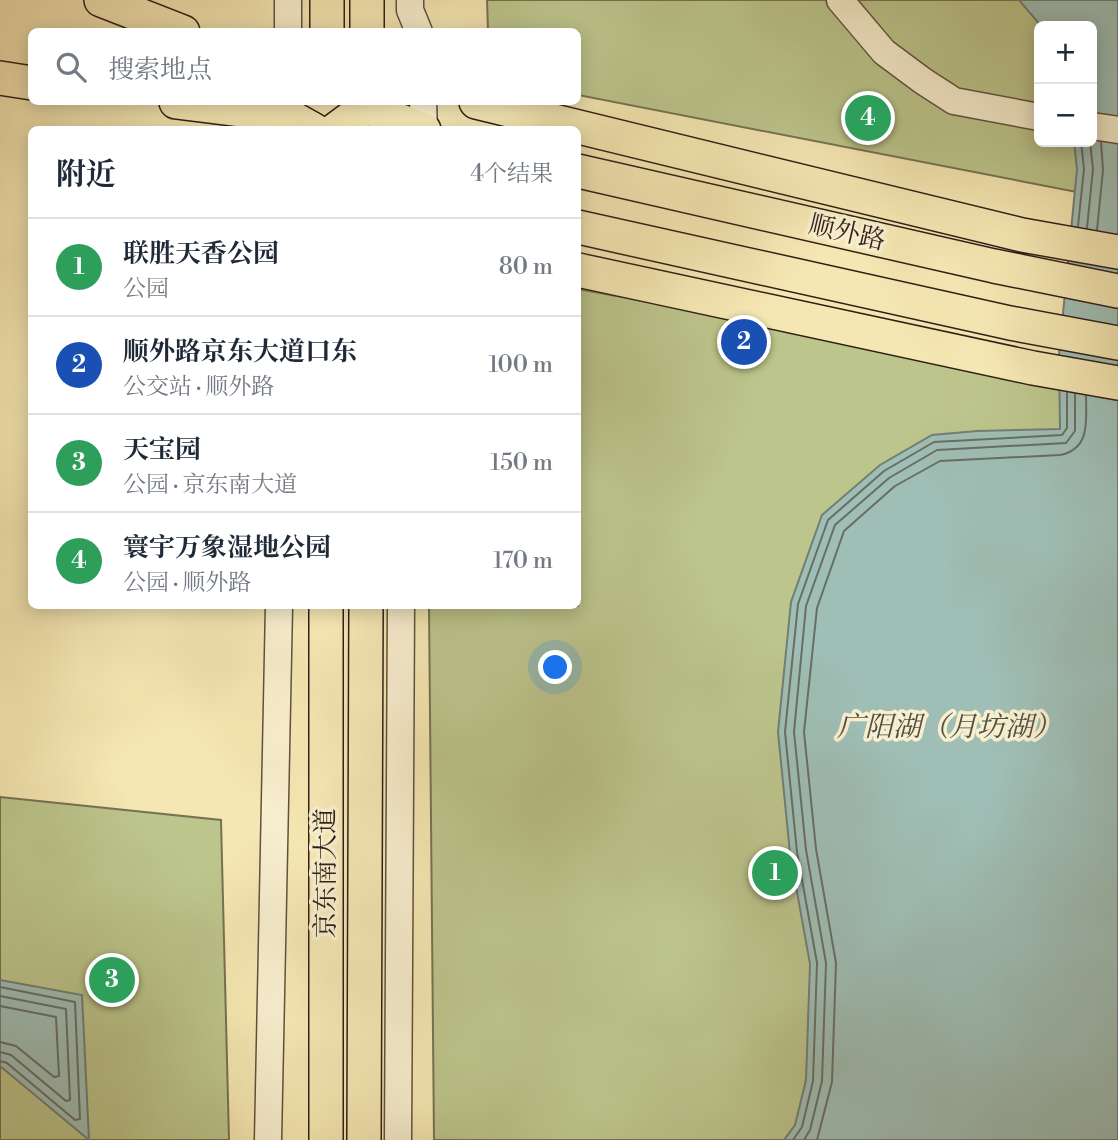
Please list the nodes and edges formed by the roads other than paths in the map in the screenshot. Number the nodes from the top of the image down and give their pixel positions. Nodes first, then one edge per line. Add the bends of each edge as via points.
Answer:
1 (102, 0) edge
2 (288, 0) edge
3 (327, 0) edge
4 (367, 0) edge
5 (410, 0) edge
6 (840, 0) edge
7 (173, 28) edge
8 (288, 28) edge
9 (327, 28) edge
10 (367, 28) edge
11 (417, 28) edge
12 (0, 78) edge
13 (28, 82) edge
14 (197, 105) edge
15 (326, 105) edge
16 (423, 105) edge
17 (488, 105) edge
18 (364, 110) edge
19 (1033, 116) edge
20 (295, 119) edge
21 (326, 126) edge
22 (341, 126) edge
23 (412, 126) edge
24 (424, 126) edge
25 (575, 126) edge
26 (1097, 127) edge
27 (581, 128) edge
28 (1118, 130) edge
29 (581, 172) edge
30 (581, 229) edge
31 (1118, 252) edge
32 (581, 271) edge
33 (1118, 291) edge
34 (1118, 343) edge
35 (1118, 383) edge
36 (279, 609) edge
37 (326, 609) edge
38 (366, 609) edge
39 (401, 609) edge
40 (268, 1140) edge
41 (326, 1140) edge
42 (364, 1140) edge
43 (398, 1140) edge

1 - 7 main road
2 - 8 street
3 - 9 main road
4 - 10 main road
5 - 11 street
6 - 19 street via 884,52 954,101
12 - 13 main road
14 - 20 main road
15 - 21 main road
16 - 24 street
17 - 25 main road
18 - 22 main road
18 - 23 main road
26 - 28 street
27 - 31 main road via 1022,235
29 - 33 main road, 顺外路
30 - 34 main road, 顺外路
32 - 35 main road
36 - 40 street
37 - 41 main road, 京东南大道
38 - 42 main road, 京东南大道
39 - 43 street

